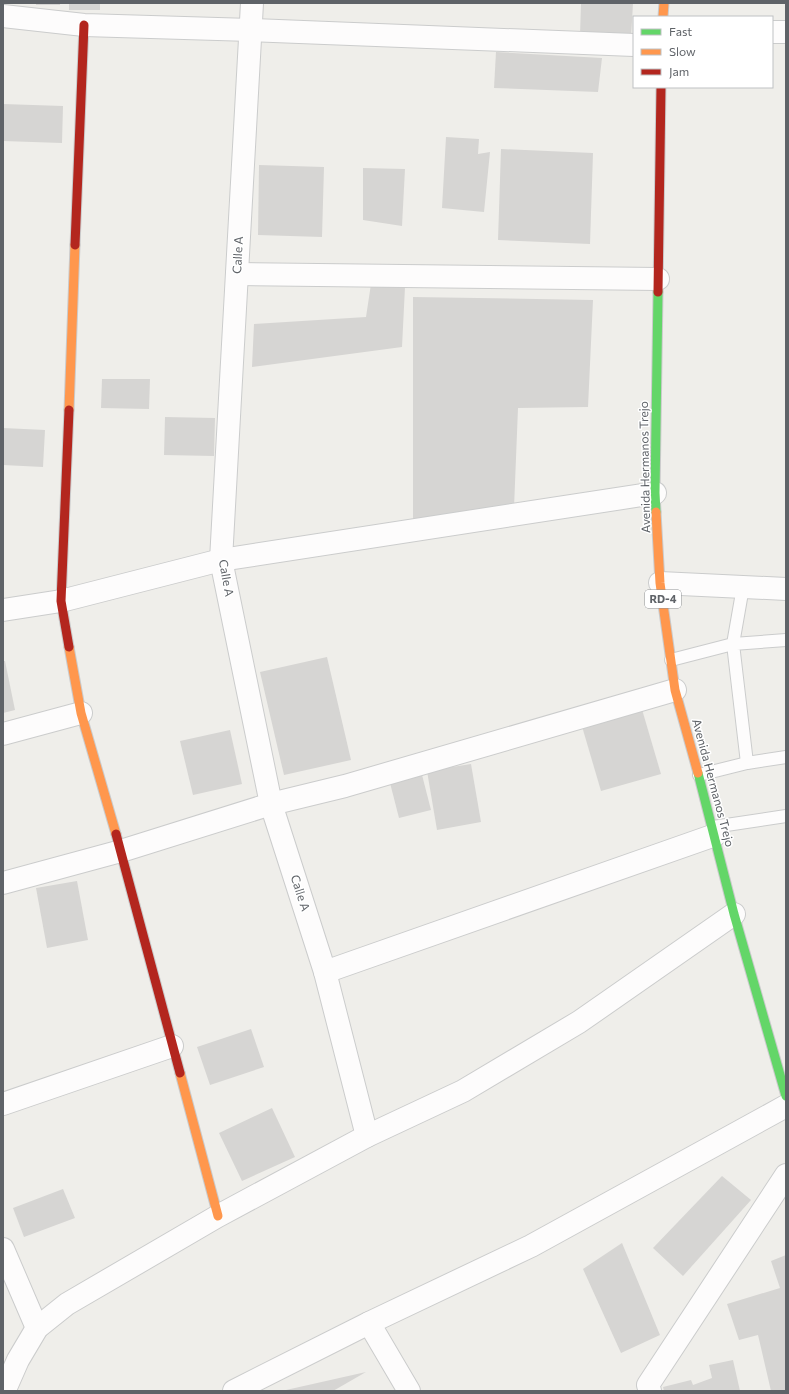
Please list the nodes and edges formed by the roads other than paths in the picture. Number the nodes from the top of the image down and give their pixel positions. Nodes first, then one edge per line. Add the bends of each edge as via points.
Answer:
1 (252, 3) edge
2 (664, 3) edge
3 (3, 16) edge
4 (663, 16) edge
5 (84, 25) junction
6 (251, 30) junction
7 (773, 32) edge
8 (786, 32) edge
9 (633, 45) edge
10 (662, 88) edge
11 (237, 274) junction
12 (658, 279) junction
13 (655, 493) junction
14 (221, 560) junction
15 (660, 583) junction
16 (743, 587) junction
17 (786, 589) edge
18 (61, 601) junction
19 (3, 610) edge
20 (786, 640) edge
21 (733, 644) junction
22 (671, 660) junction
23 (675, 690) junction
24 (81, 713) junction
25 (3, 734) edge
26 (786, 757) edge
27 (747, 762) junction
28 (699, 775) junction
29 (271, 804) junction
30 (786, 816) edge
31 (714, 831) junction
32 (121, 851) junction
33 (3, 883) edge
34 (734, 914) junction
35 (325, 972) junction
36 (172, 1046) junction
37 (786, 1096) edge
38 (3, 1104) edge
39 (786, 1106) edge
40 (367, 1136) junction
41 (786, 1175) edge
42 (218, 1216) junction
43 (3, 1249) edge
44 (369, 1324) junction
45 (37, 1328) junction
46 (3, 1390) edge
47 (234, 1391) edge
48 (409, 1391) edge
49 (650, 1391) edge

1 - 6 street, Calle A
2 - 4 street
3 - 5 street
5 - 6 street
5 - 18 street
6 - 9 street
6 - 11 street, Calle A
7 - 8 street
10 - 12 street, Avenida Hermanos Trejo / RD-4
11 - 12 street
11 - 14 street, Calle A
12 - 13 street, Avenida Hermanos Trejo / RD-4
13 - 14 street
13 - 15 street, Avenida Hermanos Trejo / RD-4
14 - 18 street
14 - 29 street, Calle A
15 - 16 street
15 - 22 street, Avenida Hermanos Trejo / RD-4
16 - 17 street
16 - 21 lane
18 - 19 street
18 - 24 street
20 - 21 lane
21 - 22 lane
21 - 27 lane
22 - 23 street, Avenida Hermanos Trejo / RD-4
23 - 28 street, Avenida Hermanos Trejo / RD-4
23 - 29 street via 345,786
24 - 25 street
24 - 32 street
26 - 27 lane
27 - 28 lane
28 - 31 street, Avenida Hermanos Trejo / RD-4
29 - 32 street
29 - 35 street, Calle A
30 - 31 lane
31 - 34 street, Avenida Hermanos Trejo / RD-4
31 - 35 street
32 - 33 street
32 - 36 street
34 - 37 street, Avenida Hermanos Trejo / RD-4
34 - 40 street via 580,1022 463,1091
35 - 40 street, Calle A
36 - 38 street
36 - 42 street
39 - 44 street via 531,1246
40 - 42 street
41 - 49 street via 648,1385
42 - 45 street via 67,1304
43 - 45 street
44 - 47 street
44 - 48 street
45 - 46 street

